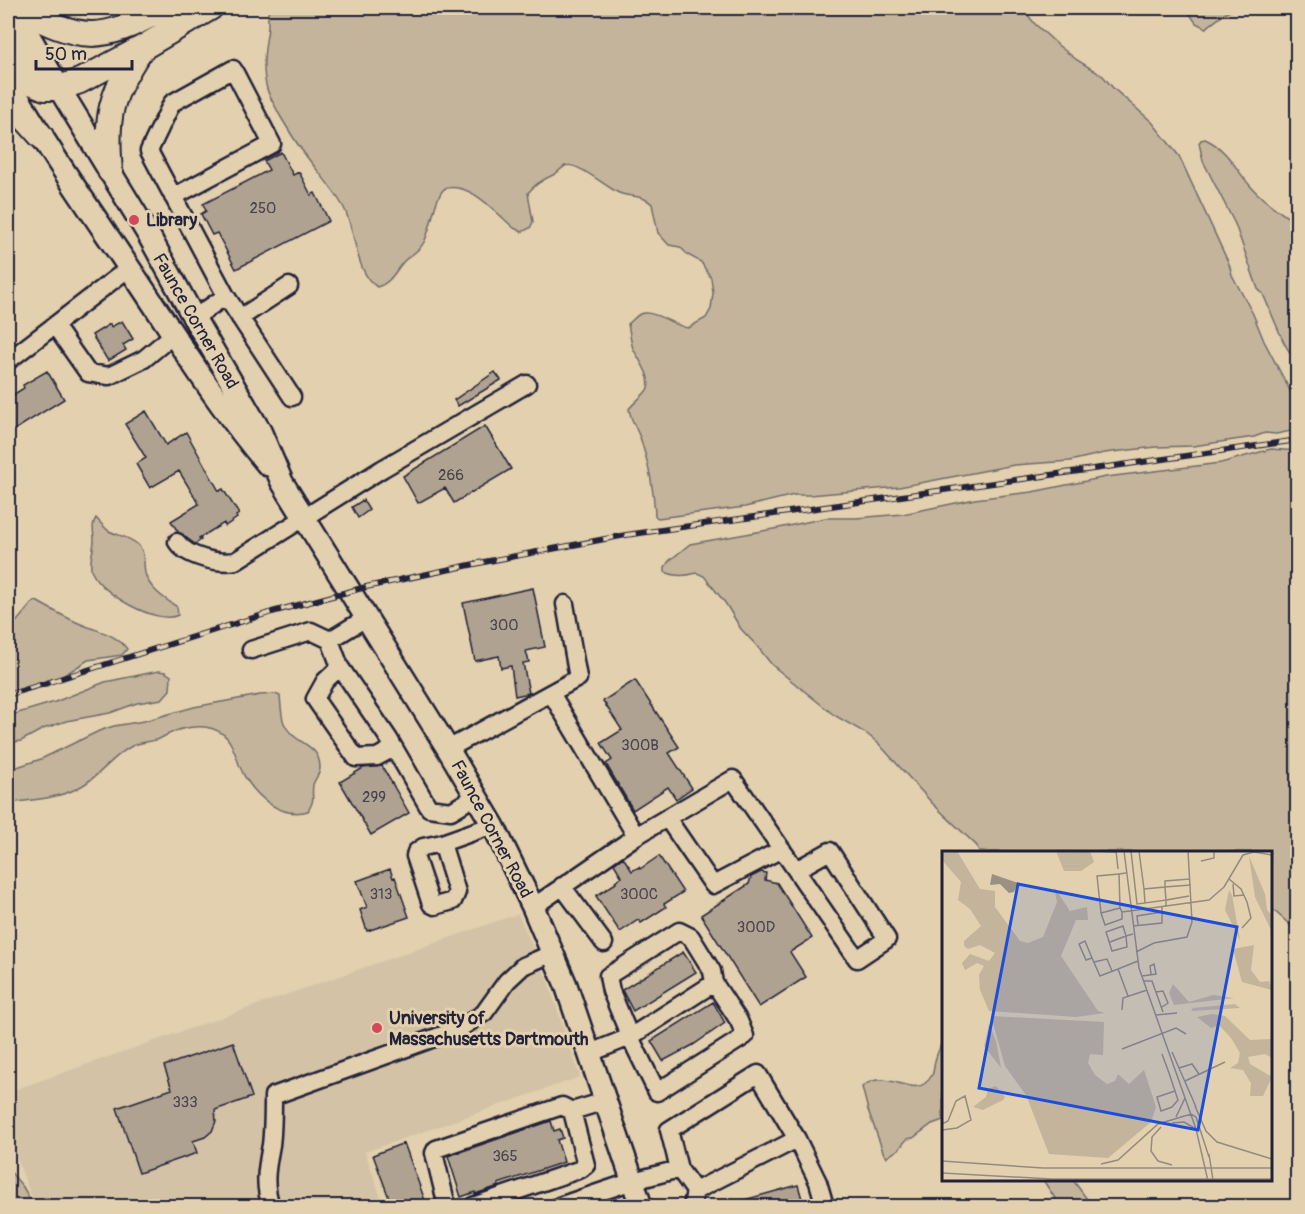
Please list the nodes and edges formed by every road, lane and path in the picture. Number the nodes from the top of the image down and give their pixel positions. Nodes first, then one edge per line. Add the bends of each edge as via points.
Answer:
1 (15, 8) edge
2 (164, 8) edge
3 (210, 8) edge
4 (8, 41) edge
5 (142, 48) junction
6 (8, 80) edge
7 (59, 88) junction
8 (8, 99) edge
9 (41, 136) junction
10 (110, 171) junction
11 (173, 197) junction
12 (129, 268) junction
13 (289, 286) dead end
14 (225, 296) junction
15 (194, 318) junction
16 (240, 318) junction
17 (55, 326) junction
18 (174, 334) junction
19 (8, 361) edge
20 (527, 384) dead end
21 (292, 397) dead end
22 (282, 482) junction
23 (304, 517) junction
24 (177, 542) dead end
25 (565, 604) dead end
26 (366, 618) junction
27 (330, 640) junction
28 (251, 650) dead end
29 (340, 667) junction
30 (551, 693) junction
31 (394, 748) junction
32 (448, 749) junction
33 (476, 796) junction
34 (667, 818) junction
35 (493, 825) junction
36 (636, 836) junction
37 (442, 843) dead end
38 (782, 849) junction
39 (796, 870) junction
40 (562, 886) junction
41 (533, 907) junction
42 (604, 943) dead end
43 (553, 953) junction
44 (714, 983) junction
45 (630, 1037) junction
46 (590, 1053) junction
47 (605, 1101) junction
48 (572, 1111) junction
49 (797, 1138) junction
50 (679, 1168) junction
51 (633, 1181) junction
52 (693, 1199) edge
53 (271, 1206) edge
54 (447, 1206) edge
55 (473, 1206) edge
56 (558, 1206) edge
57 (641, 1206) edge
58 (825, 1206) edge

1 - 2 highway via 58,27 88,34 124,28
1 - 7 main road, Faunce Corner Road
3 - 5 highway
4 - 7 highway via 33,83
5 - 7 highway
5 - 10 highway via 120,82 111,106 107,129
6 - 9 main road, Faunce Corner Road
7 - 10 main road, Faunce Corner Road
8 - 9 highway
9 - 12 main road, Faunce Corner Road
10 - 15 main road, Faunce Corner Road
11 - 11 street via 149,151 172,103 233,69 272,144
11 - 14 street
12 - 17 street
12 - 18 main road, Faunce Corner Road
13 - 16 street
14 - 15 street
14 - 16 street
15 - 18 main road
15 - 22 main road, Faunce Corner Road via 260,431
16 - 21 street
17 - 18 street via 88,373 109,376 144,359
17 - 19 street
18 - 22 main road, Faunce Corner Road via 246,440
20 - 23 street
22 - 23 main road, Faunce Corner Road
23 - 24 street via 231,562 194,556
23 - 26 main road, Faunce Corner Road
25 - 30 street via 578,678
26 - 27 street
26 - 32 main road, Faunce Corner Road
27 - 28 street via 311,631
27 - 29 street
29 - 31 street
29 - 31 street via 315,699 356,758 376,757
30 - 32 street
30 - 36 street
31 - 33 street via 429,808 451,811
32 - 33 main road, Faunce Corner Road
33 - 35 main road, Faunce Corner Road
34 - 36 street
34 - 38 street via 713,885
34 - 38 street via 733,779
35 - 37 street
35 - 41 main road, Faunce Corner Road
36 - 40 street
38 - 39 street
39 - 39 street via 830,852 887,939 857,959
40 - 41 street
40 - 42 street
41 - 43 main road, Faunce Corner Road
43 - 46 main road, Faunce Corner Road
43 - 53 street via 514,973 484,1013 467,1024 273,1096 266,1172
44 - 45 street
44 - 45 street via 712,971 691,937 679,931 608,976
44 - 45 street via 745,1036 657,1092
45 - 46 street
46 - 47 main road, Faunce Corner Road
47 - 48 street
47 - 51 main road, Faunce Corner Road
48 - 54 street via 562,1106 435,1149
48 - 55 street via 586,1165
49 - 50 street via 758,1074 669,1130
49 - 52 street
49 - 58 street
50 - 51 street
50 - 52 street
51 - 56 street
51 - 57 main road, Faunce Corner Road

